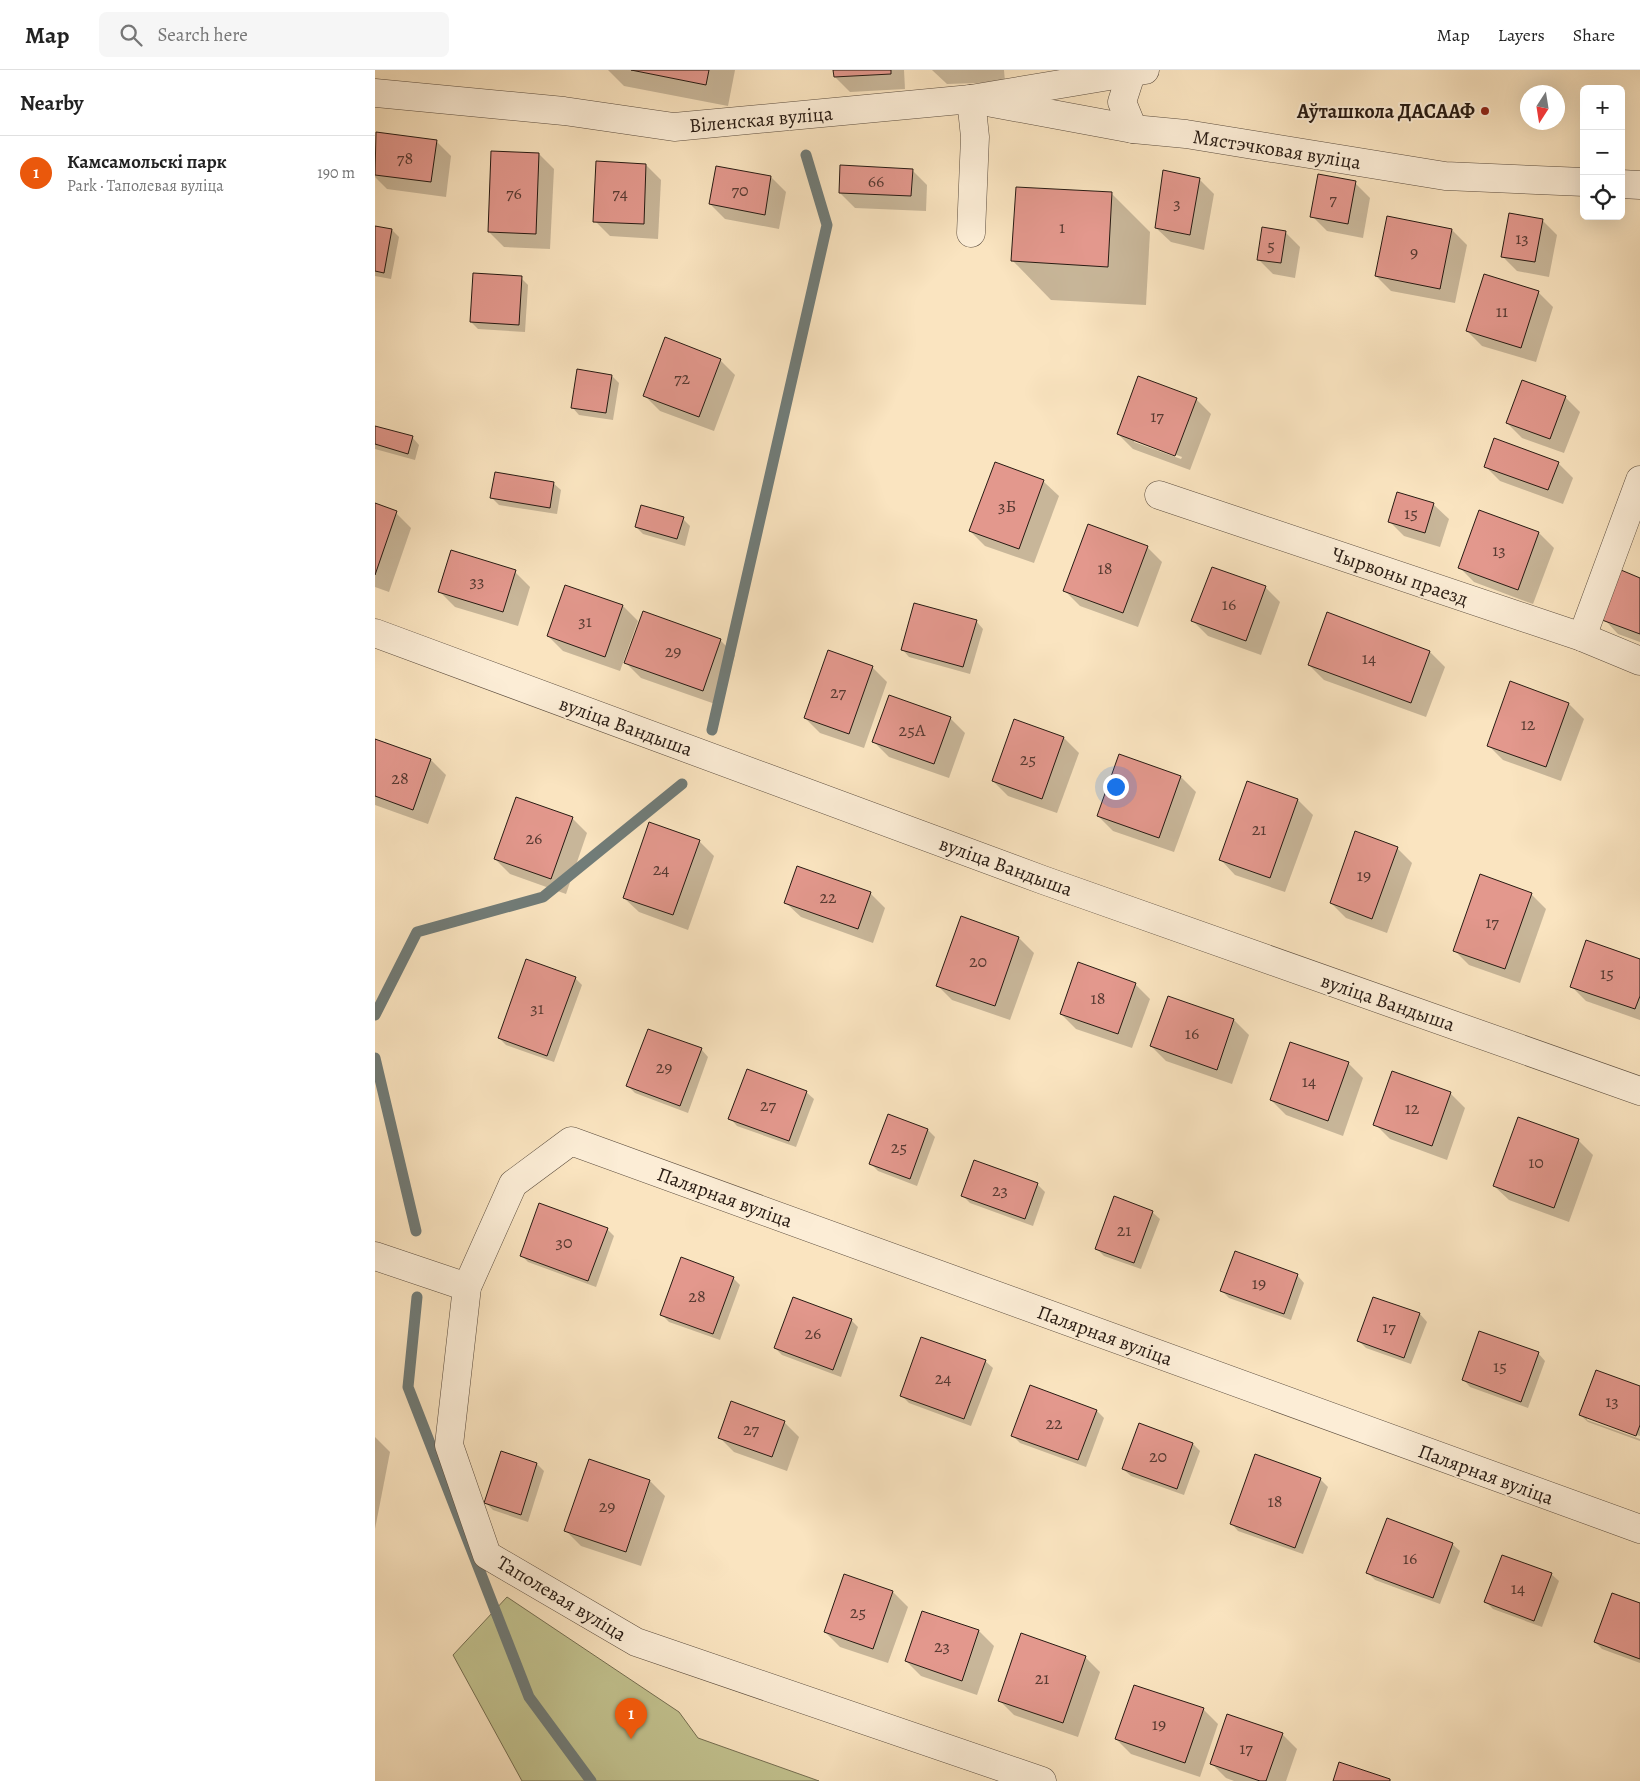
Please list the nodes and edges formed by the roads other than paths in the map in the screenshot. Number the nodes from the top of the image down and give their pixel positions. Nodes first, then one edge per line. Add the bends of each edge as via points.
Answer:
1 (1138, 72) edge
2 (375, 93) edge
3 (971, 99) junction
4 (1133, 129) junction
5 (1580, 182) edge
6 (1625, 184) edge
7 (1640, 185) edge
8 (971, 233) dead end
9 (1640, 480) edge
10 (1159, 495) dead end
11 (375, 633) edge
12 (1582, 637) junction
13 (1640, 661) edge
14 (1640, 1091) edge
15 (571, 1142) joint
16 (375, 1256) edge
17 (467, 1288) junction
18 (1640, 1530) edge
19 (1042, 1781) edge

1 - 3 street, Віленская вуліца
1 - 4 street via 1122,102
2 - 3 street, Віленская вуліца via 564,111 675,127
3 - 4 street, Мястэчковая вуліца
3 - 8 street via 975,137
4 - 5 street, Мястэчковая вуліца via 1186,134 1445,176
6 - 7 street
9 - 12 street
10 - 12 street, Чырвоны праезд
11 - 14 street, вуліца Вандыша via 1043,880
12 - 13 street, Чырвоны праезд
15 - 17 street, Таполевая вуліца via 513,1184
15 - 18 street, Палярная вуліца
16 - 17 street
17 - 19 street, Таполевая вуліца via 449,1445 487,1555 636,1642

